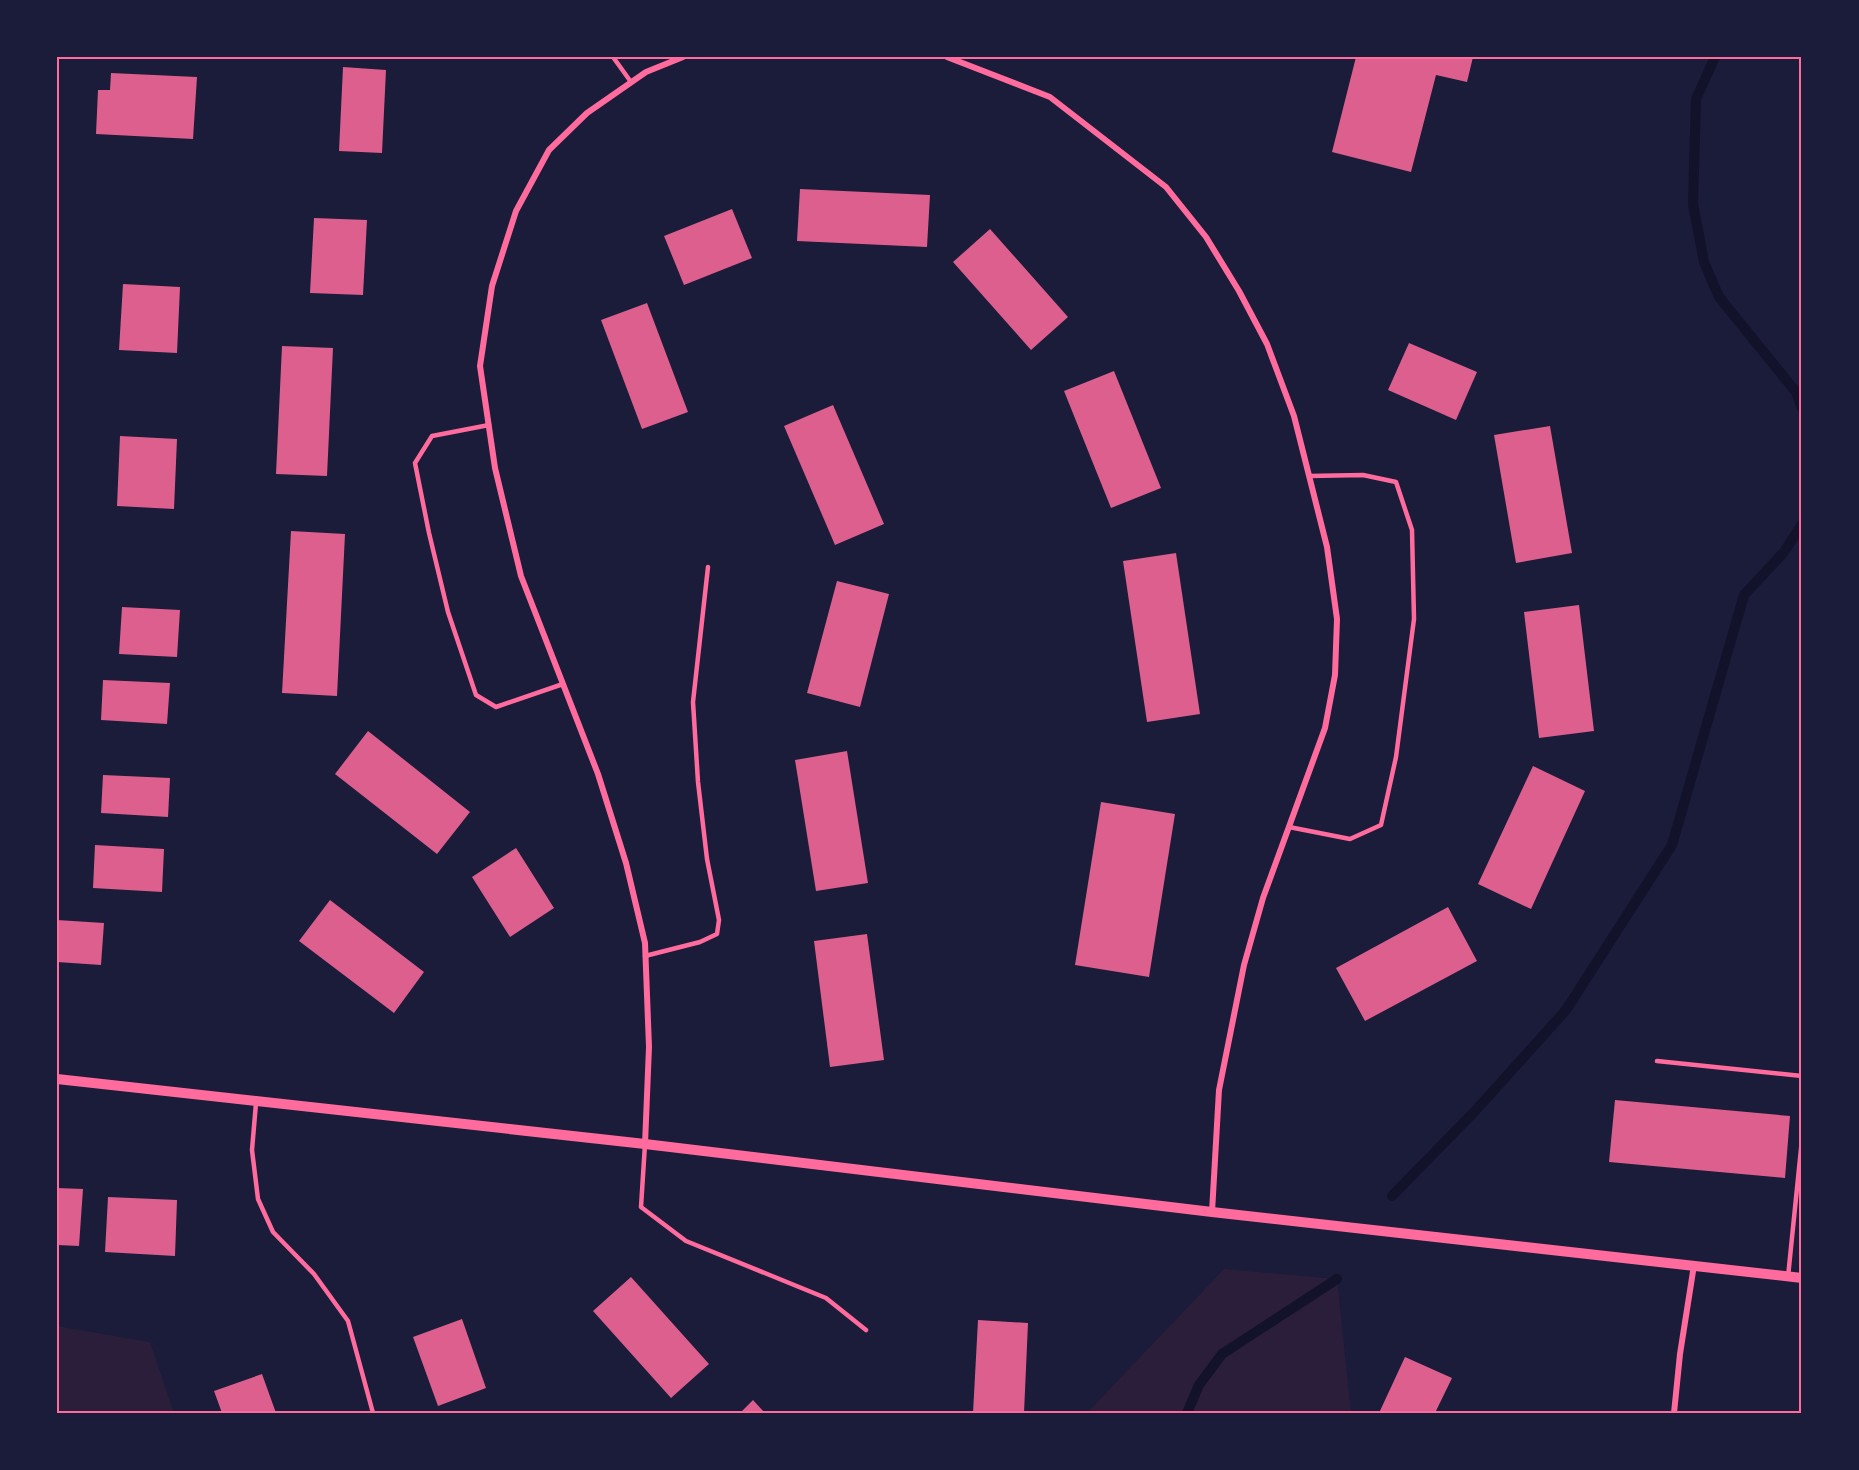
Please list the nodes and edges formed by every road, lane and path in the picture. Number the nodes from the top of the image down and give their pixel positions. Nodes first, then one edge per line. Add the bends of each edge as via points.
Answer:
1 (613, 57) edge
2 (683, 57) edge
3 (947, 57) edge
4 (631, 82) junction
5 (489, 425) junction
6 (1309, 476) junction
7 (708, 567) dead end
8 (562, 684) junction
9 (1289, 826) junction
10 (645, 956) junction
11 (1657, 1061) dead end
12 (1802, 1076) edge
13 (57, 1078) edge
14 (256, 1101) junction
15 (1802, 1139) edge
16 (645, 1144) junction
17 (1212, 1212) junction
18 (1694, 1265) junction
19 (1788, 1277) junction
20 (1802, 1278) edge
21 (866, 1330) dead end
22 (374, 1413) edge
23 (1674, 1413) edge

1 - 4 lane
2 - 4 street
3 - 6 street via 1050,97 1166,187 1206,237 1267,344 1294,416
4 - 5 street via 587,113 549,150 516,211 492,286 480,366
5 - 8 street via 520,576
5 - 8 lane via 432,436 415,463 448,612 476,695 496,708
6 - 9 street via 1327,547 1337,619 1335,675 1325,728
6 - 9 lane via 1363,475 1396,482 1412,530 1414,619 1396,757 1381,825 1350,839
7 - 10 lane via 693,702 707,859 719,920 717,934
8 - 10 street via 598,774 626,863
9 - 17 street via 1244,965 1219,1090
10 - 16 street via 649,1047
11 - 12 lane
13 - 14 street
14 - 16 street
14 - 22 lane via 252,1150 258,1199 273,1232 314,1274 348,1322
15 - 19 lane
16 - 17 street
16 - 21 lane via 641,1207 686,1241 826,1298
17 - 18 street
18 - 19 street
18 - 23 street
19 - 20 street

